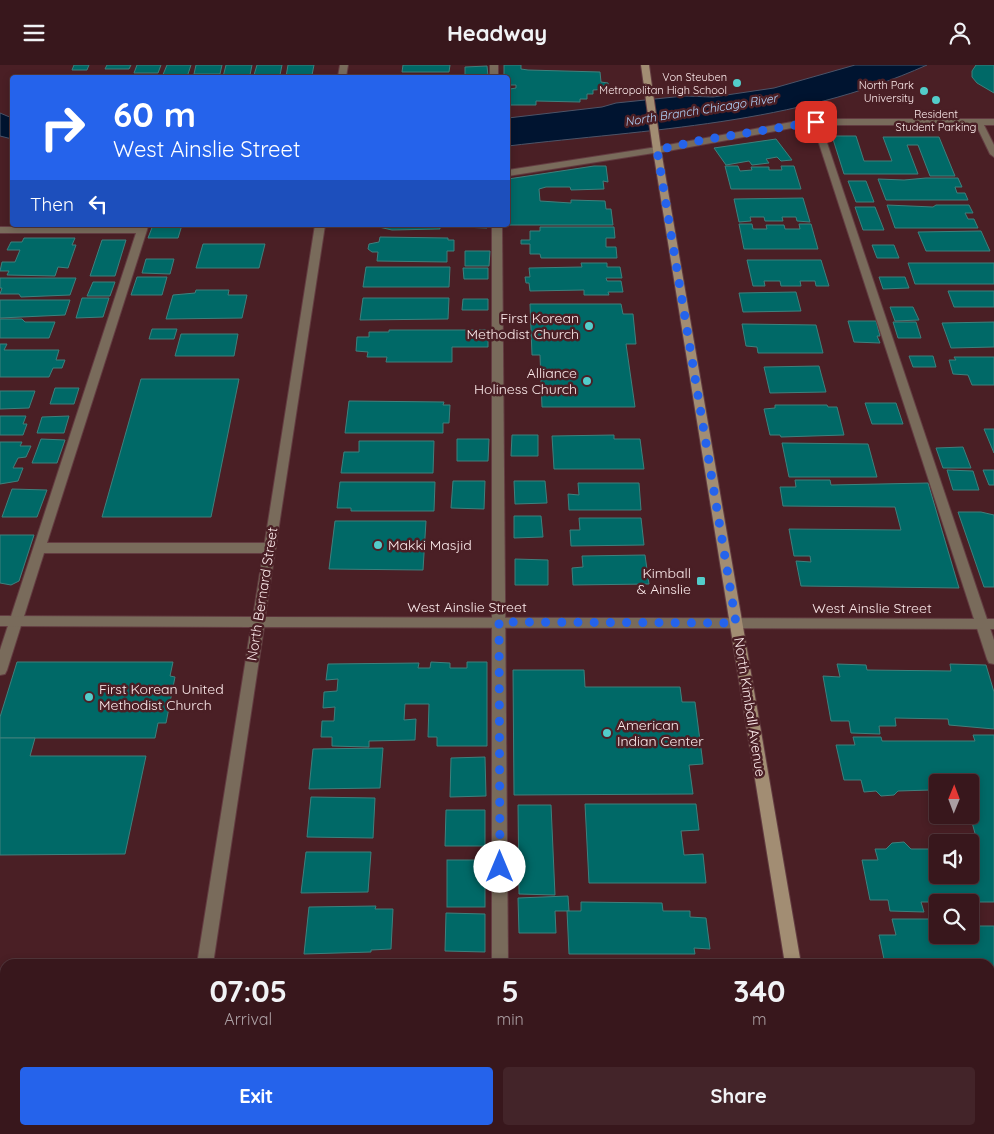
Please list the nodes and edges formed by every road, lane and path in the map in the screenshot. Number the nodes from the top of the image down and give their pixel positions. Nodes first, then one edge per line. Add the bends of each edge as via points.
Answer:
1 (645, 65) edge
2 (816, 122) junction
3 (978, 122) junction
4 (994, 122) edge
5 (657, 150) junction
6 (994, 154) edge
7 (510, 173) edge
8 (320, 227) edge
9 (497, 227) edge
10 (142, 228) edge
11 (0, 230) edge
12 (39, 548) junction
13 (270, 548) junction
14 (0, 621) edge
15 (16, 621) junction
16 (258, 622) junction
17 (499, 622) junction
18 (736, 623) junction
19 (988, 624) edge
20 (994, 659) edge
21 (0, 670) edge
22 (206, 959) edge
23 (500, 959) edge
24 (792, 959) edge

1 - 5 street, North Kimball Avenue
2 - 3 street
2 - 5 street
2 - 19 street
3 - 4 street
3 - 6 street
5 - 7 street
5 - 18 street, North Kimball Avenue
8 - 13 street, North Bernard Street
9 - 17 street
10 - 11 street
10 - 12 street
12 - 13 street
12 - 15 street
13 - 16 street, North Bernard Street
14 - 15 street, West Ainslie Street
15 - 16 street, West Ainslie Street
15 - 21 street
16 - 17 street, West Ainslie Street
16 - 22 street, North Bernard Street
17 - 18 street, West Ainslie Street
17 - 23 street
18 - 19 street, West Ainslie Street
18 - 24 street, North Kimball Avenue
19 - 20 street

